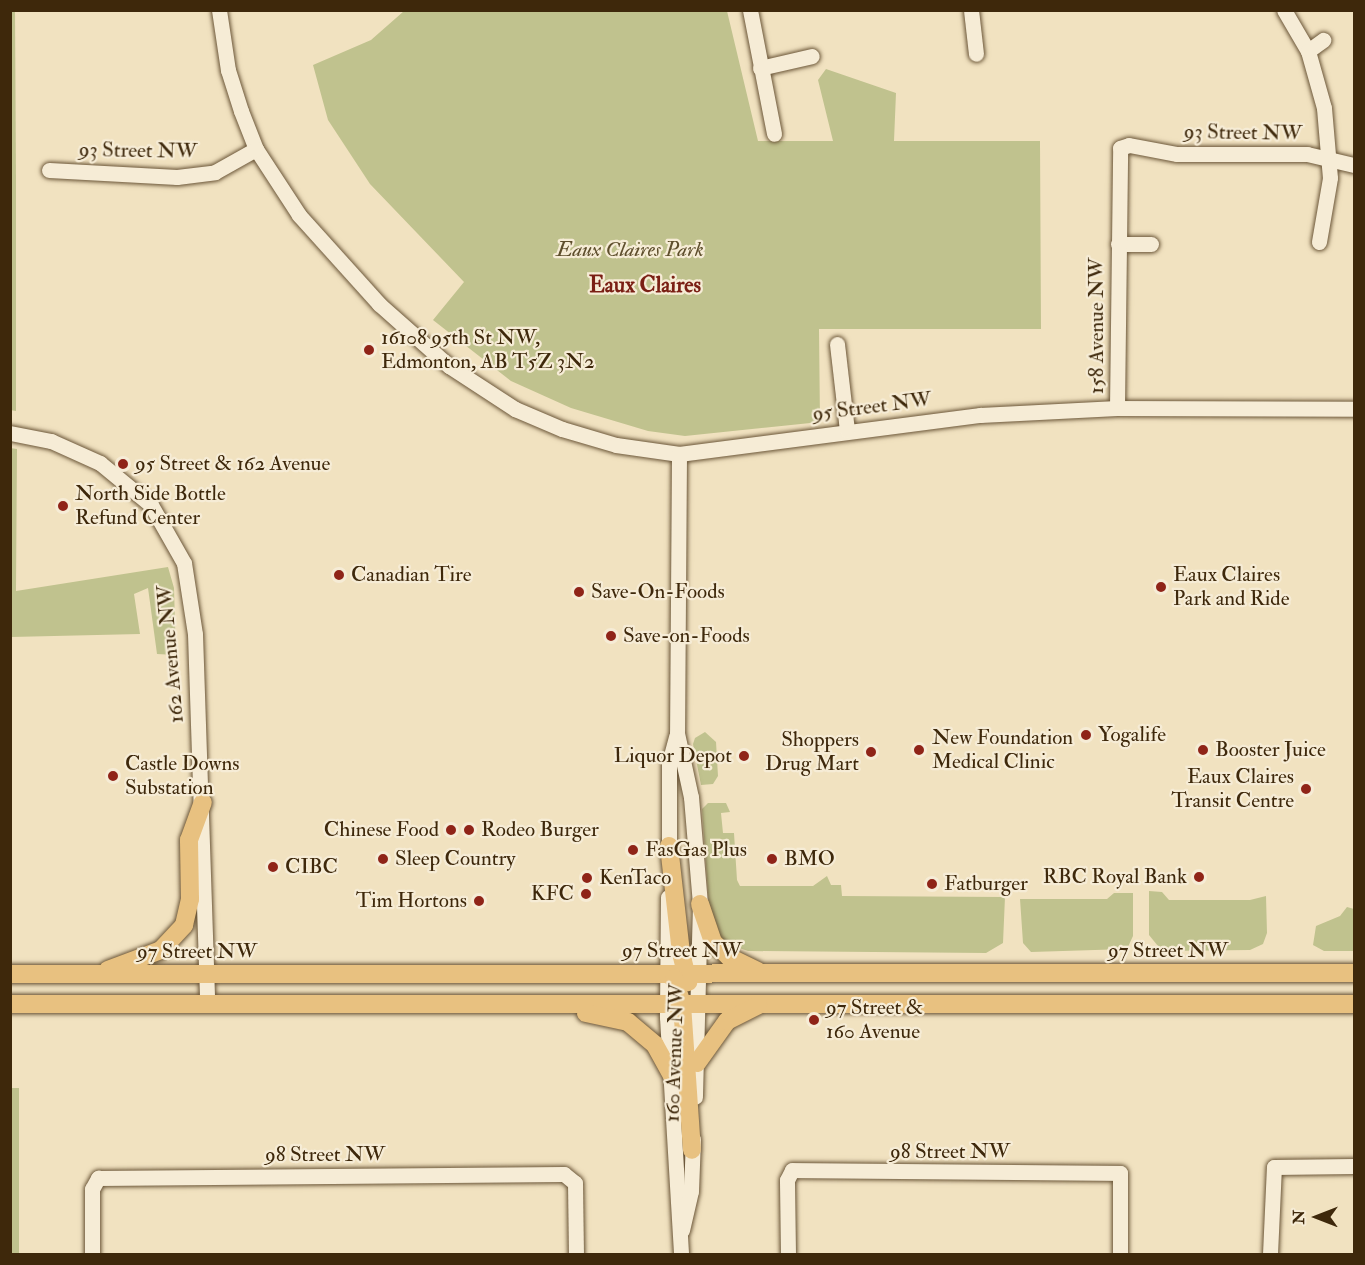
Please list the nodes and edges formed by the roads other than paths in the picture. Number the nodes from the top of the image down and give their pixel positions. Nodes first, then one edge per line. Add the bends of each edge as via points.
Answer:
1 (219, 10) edge
2 (750, 10) edge
3 (971, 10) edge
4 (1284, 10) edge
5 (1323, 40) dead end
6 (1308, 51) junction
7 (976, 54) dead end
8 (812, 56) dead end
9 (760, 68) junction
10 (774, 134) dead end
11 (1129, 145) joint
12 (256, 149) junction
13 (1330, 158) junction
14 (1354, 165) edge
15 (49, 170) dead end
16 (1319, 242) dead end
17 (1118, 244) junction
18 (1151, 244) dead end
19 (837, 344) dead end
20 (1118, 408) junction
21 (1354, 409) edge
22 (847, 430) junction
23 (10, 433) edge
24 (679, 454) junction
25 (677, 733) junction
26 (203, 802) junction
27 (669, 846) joint
28 (700, 904) junction
29 (683, 973) junction
30 (1354, 973) edge
31 (10, 974) edge
32 (99, 974) junction
33 (762, 974) junction
34 (207, 975) junction
35 (10, 1004) edge
36 (207, 1004) junction
37 (537, 1004) junction
38 (682, 1004) junction
39 (763, 1004) junction
40 (1354, 1004) edge
41 (697, 1063) junction
42 (671, 1074) junction
43 (692, 1150) junction
44 (1354, 1166) edge
45 (682, 1230) junction
46 (92, 1254) edge
47 (576, 1254) edge
48 (681, 1254) edge
49 (788, 1254) edge
50 (1120, 1254) edge
51 (1270, 1254) edge

1 - 12 street via 228,69
2 - 9 street
3 - 7 street
4 - 6 street
5 - 6 street
6 - 13 street via 1318,76
8 - 9 street
9 - 10 street
11 - 13 street, 93 Street NW via 1177,154 1307,153
11 - 17 street, 158 Avenue NW via 1120,148 1118,158
12 - 15 street, 93 Street NW via 215,172 177,177
12 - 24 street, 95 Street NW via 299,215 379,304 475,386 524,413 594,440
13 - 14 street, 93 Street NW
13 - 16 street
17 - 18 street, 158 Avenue NW
17 - 20 street, 158 Avenue NW
19 - 22 street
20 - 21 street, 95 Street NW
20 - 22 street, 95 Street NW via 980,415
22 - 24 street, 95 Street NW
23 - 26 street, 162 Avenue NW via 51,441 100,463 151,505 184,563 195,634
24 - 25 street, 160 Avenue NW
25 - 27 street, 160 Avenue NW via 669,763
25 - 28 street, 160 Avenue NW via 691,797
26 - 32 main road via 189,840 190,899 184,925 161,950
26 - 34 street, 162 Avenue NW
27 - 29 main road
28 - 29 street, 160 Avenue NW
28 - 33 main road via 713,942 729,957
29 - 33 main road, 97 Street NW
29 - 34 main road, 97 Street NW
29 - 38 street, 160 Avenue NW
29 - 38 main road via 674,978
30 - 33 main road, 97 Street NW
31 - 32 main road, 97 Street NW
32 - 34 main road, 97 Street NW
34 - 36 street, 162 Avenue NW
35 - 36 main road
36 - 37 main road
37 - 38 main road
37 - 42 main road via 628,1022 655,1045
38 - 39 main road
38 - 41 street, 160 Avenue NW
38 - 42 street, 160 Avenue NW
38 - 43 main road
39 - 40 main road
39 - 41 main road via 727,1021
41 - 43 street, 160 Avenue NW
42 - 45 street, 160 Avenue NW via 675,1196
43 - 45 street, 160 Avenue NW via 691,1191
44 - 51 street via 1274,1167
45 - 48 street, 160 Avenue NW
46 - 47 street, 98 Street NW via 92,1189 98,1178 564,1174 575,1183
49 - 50 street, 98 Street NW via 787,1180 792,1170 1120,1173

